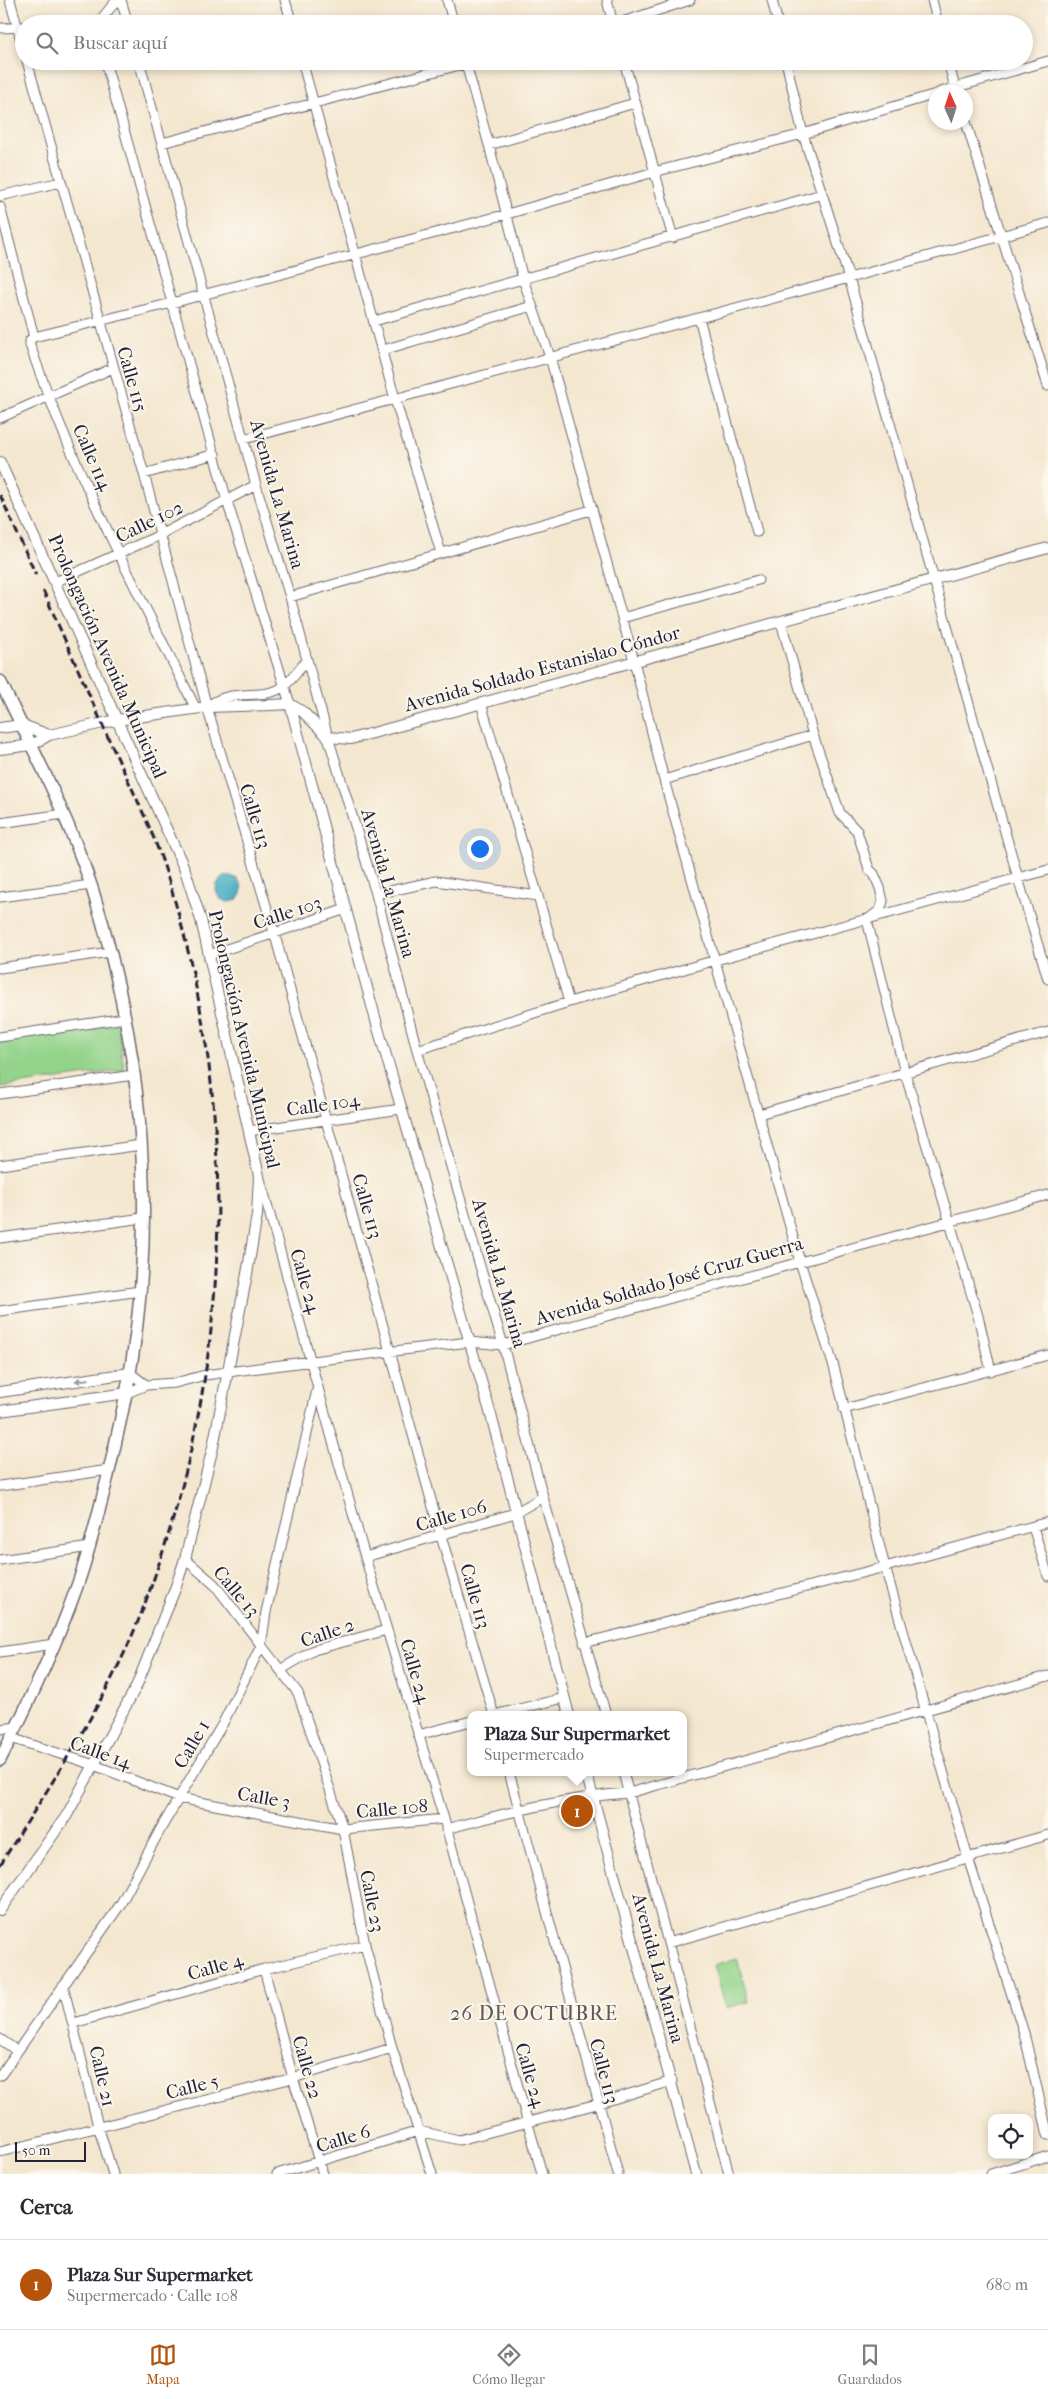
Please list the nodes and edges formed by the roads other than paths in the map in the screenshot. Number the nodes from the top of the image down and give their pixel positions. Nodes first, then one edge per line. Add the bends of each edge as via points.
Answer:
1 (10, 0) edge
2 (117, 0) edge
3 (121, 0) edge
4 (285, 0) edge
5 (447, 0) edge
6 (606, 0) edge
7 (690, 0) edge
8 (772, 0) edge
9 (932, 0) edge
10 (16, 15) edge
11 (104, 15) edge
12 (125, 15) edge
13 (289, 15) edge
14 (451, 15) edge
15 (611, 15) edge
16 (642, 15) edge
17 (776, 15) edge
18 (936, 15) edge
19 (15, 27) edge
20 (0, 28) edge
21 (1048, 61) edge
22 (1033, 66) edge
23 (30, 70) edge
24 (107, 70) edge
25 (142, 70) edge
26 (305, 70) edge
27 (439, 70) edge
28 (467, 70) edge
29 (626, 70) edge
30 (788, 70) edge
31 (950, 70) edge
32 (1019, 70) edge
33 (954, 85) edge
34 (971, 85) edge
35 (928, 96) edge
36 (635, 103) junction
37 (314, 104) junction
38 (969, 130) edge
39 (802, 134) junction
40 (162, 143) junction
41 (489, 145) junction
42 (654, 172) junction
43 (61, 182) junction
44 (822, 194) junction
45 (0, 196) edge
46 (0, 207) edge
47 (507, 214) junction
48 (1048, 223) edge
49 (1003, 236) junction
50 (673, 238) junction
51 (355, 253) junction
52 (849, 278) junction
53 (523, 279) junction
54 (204, 295) junction
55 (172, 303) junction
56 (532, 306) junction
57 (700, 318) junction
58 (100, 321) junction
59 (374, 321) junction
60 (34, 337) junction
61 (383, 350) junction
62 (550, 357) junction
63 (113, 368) junction
64 (1048, 386) edge
65 (48, 397) junction
66 (396, 399) junction
67 (0, 418) edge
68 (244, 439) junction
69 (215, 454) junction
70 (0, 462) edge
71 (144, 474) junction
72 (256, 485) junction
73 (227, 501) junction
74 (591, 510) junction
75 (757, 532) dead end
76 (160, 535) junction
77 (1048, 548) edge
78 (119, 554) junction
79 (441, 554) junction
80 (935, 578) junction
81 (758, 580) dead end
82 (55, 582) junction
83 (290, 597) junction
84 (622, 618) junction
85 (781, 622) junction
86 (307, 660) junction
87 (634, 661) junction
88 (0, 681) edge
89 (283, 687) junction
90 (481, 703) junction
91 (290, 704) junction
92 (201, 708) junction
93 (117, 720) junction
94 (22, 725) junction
95 (0, 728) edge
96 (49, 735) junction
97 (813, 735) junction
98 (328, 738) junction
99 (32, 745) junction
100 (0, 749) edge
101 (664, 780) junction
102 (64, 814) junction
103 (0, 823) edge
104 (1048, 870) edge
105 (1018, 878) junction
106 (91, 885) junction
107 (376, 894) junction
108 (538, 896) junction
109 (0, 897) edge
110 (346, 909) junction
111 (867, 920) junction
112 (274, 932) junction
113 (110, 952) junction
114 (209, 955) junction
115 (1045, 956) edge
116 (716, 960) junction
117 (0, 968) edge
118 (1048, 979) edge
119 (569, 1002) junction
120 (125, 1018) junction
121 (1048, 1032) edge
122 (0, 1037) edge
123 (417, 1050) junction
124 (905, 1073) junction
125 (134, 1075) junction
126 (0, 1094) edge
127 (401, 1109) junction
128 (759, 1114) junction
129 (326, 1120) junction
130 (249, 1131) junction
131 (141, 1145) junction
132 (0, 1164) edge
133 (259, 1176) junction
134 (1048, 1196) edge
135 (143, 1218) junction
136 (950, 1223) junction
137 (0, 1238) edge
138 (800, 1262) junction
139 (140, 1291) junction
140 (0, 1311) edge
141 (469, 1342) junction
142 (503, 1345) junction
143 (391, 1351) junction
144 (1048, 1355) edge
145 (312, 1361) junction
146 (991, 1371) junction
147 (228, 1372) junction
148 (130, 1373) junction
149 (146, 1385) junction
150 (318, 1388) junction
151 (0, 1392) edge
152 (127, 1393) junction
153 (844, 1409) junction
154 (0, 1411) edge
155 (109, 1470) junction
156 (0, 1486) edge
157 (543, 1497) junction
158 (515, 1513) junction
159 (1048, 1522) edge
160 (1033, 1527) junction
161 (441, 1536) junction
162 (90, 1547) junction
163 (366, 1557) junction
164 (185, 1559) junction
165 (0, 1560) edge
166 (884, 1567) junction
167 (1048, 1576) edge
168 (387, 1630) junction
169 (584, 1643) junction
170 (54, 1644) junction
171 (261, 1646) junction
172 (0, 1652) edge
173 (280, 1670) junction
174 (1048, 1676) edge
175 (564, 1698) junction
176 (493, 1711) edge
177 (510, 1711) edge
178 (568, 1711) edge
179 (605, 1711) edge
180 (926, 1712) junction
181 (467, 1722) edge
182 (18, 1727) junction
183 (0, 1730) edge
184 (418, 1735) junction
185 (11, 1738) junction
186 (0, 1760) edge
187 (94, 1765) junction
188 (510, 1776) edge
189 (587, 1776) edge
190 (623, 1776) edge
191 (629, 1793) junction
192 (593, 1796) junction
193 (179, 1798) junction
194 (518, 1810) junction
195 (445, 1824) junction
196 (343, 1829) junction
197 (1048, 1835) edge
198 (968, 1858) junction
199 (0, 1910) edge
200 (668, 1943) junction
201 (365, 1945) junction
202 (264, 1969) junction
203 (63, 1985) junction
204 (74, 2023) junction
205 (0, 2039) edge
206 (392, 2048) junction
207 (17, 2051) junction
208 (0, 2076) edge
209 (293, 2078) junction
210 (672, 2081) junction
211 (597, 2104) junction
212 (528, 2123) junction
213 (98, 2126) junction
214 (419, 2131) junction
215 (1048, 2135) edge
216 (0, 2152) edge
217 (1048, 2156) edge
218 (321, 2162) junction
219 (113, 2174) edge
220 (277, 2174) edge
221 (323, 2174) edge
222 (432, 2174) edge
223 (542, 2174) edge
224 (618, 2174) edge
225 (696, 2174) edge
226 (729, 2174) edge
227 (991, 2174) edge

1 - 10 street
2 - 11 street
3 - 12 street
4 - 13 street
5 - 14 street
6 - 15 street
7 - 16 street
8 - 17 street
9 - 18 street
19 - 20 street
21 - 22 street
23 - 43 street, Calle 115
24 - 55 street
25 - 40 street, Avenida La Marina
26 - 37 street
27 - 37 street
28 - 41 street
29 - 36 street
30 - 39 street
31 - 33 street
32 - 34 street
35 - 39 street
36 - 41 street
36 - 42 street
37 - 40 street
37 - 51 street
38 - 49 street
39 - 42 street
39 - 44 street
40 - 54 street, Avenida La Marina
41 - 47 street
42 - 47 street
42 - 50 street
43 - 45 street
43 - 58 street, Calle 115
44 - 50 street
44 - 52 street
46 - 60 street, Calle 114
47 - 51 street
47 - 53 street
48 - 49 street
49 - 52 street
49 - 64 street
50 - 53 street
51 - 54 street
51 - 59 street
52 - 57 street
52 - 80 street
53 - 56 street
53 - 59 street
54 - 55 street
54 - 68 street, Avenida La Marina
55 - 58 street
55 - 69 street
56 - 61 street
56 - 62 street
57 - 62 street
57 - 75 street
58 - 60 street
58 - 63 street, Calle 115
59 - 61 street
60 - 65 street, Calle 114 via 30,345
61 - 66 street
62 - 66 street
62 - 74 street
63 - 65 street
63 - 71 street, Calle 115
65 - 67 street
65 - 78 street, Calle 114
66 - 68 street
66 - 79 street
68 - 72 street, Avenida La Marina
69 - 71 street
69 - 73 street
70 - 82 street, Prolongación Avenida Municipal
71 - 76 street, Calle 115
72 - 73 street, Calle 102
72 - 83 street, Avenida La Marina
73 - 76 street, Calle 102
73 - 89 street
74 - 79 street
74 - 84 street
76 - 78 street, Calle 102
76 - 92 street, Calle 115
77 - 80 street, Avenida Soldado Estanislao Cóndor
78 - 82 street, Calle 102
78 - 92 street, Calle 114
79 - 83 street
80 - 85 street, Avenida Soldado Estanislao Cóndor
80 - 105 street
81 - 84 street
82 - 93 street, Prolongación Avenida Municipal
83 - 86 street, Avenida La Marina
84 - 87 street
85 - 87 street, Avenida Soldado Estanislao Cóndor
85 - 97 street
86 - 89 street
86 - 98 street, Avenida La Marina
87 - 90 street, Avenida Soldado Estanislao Cóndor
87 - 101 street
88 - 94 main road
89 - 91 street
89 - 92 street via 225,696
90 - 98 street, Avenida Soldado Estanislao Cóndor via 351,739
90 - 108 street
91 - 92 street
91 - 98 street via 303,712
91 - 110 street
92 - 93 street
92 - 112 street, Calle 113
93 - 96 street
93 - 114 street, Prolongación Avenida Municipal via 185,870
94 - 95 street
94 - 96 street
94 - 99 main road
96 - 99 street
97 - 101 street
97 - 111 street via 840,813 857,831 869,869 880,888 883,901 880,910
98 - 107 street, Avenida La Marina
99 - 100 street
99 - 102 main road
101 - 116 street
102 - 103 street
102 - 106 main road
104 - 105 street
105 - 111 street
105 - 115 street
106 - 109 street
106 - 113 main road
107 - 108 street via 436,881
107 - 123 street, Avenida La Marina
108 - 119 street
110 - 112 street, Calle 103
110 - 127 street
111 - 116 street
111 - 124 street
112 - 114 street, Calle 103
112 - 129 street, Calle 113
113 - 117 street
113 - 120 main road
114 - 130 street, Prolongación Avenida Municipal
115 - 118 street
116 - 119 street
116 - 128 street
119 - 123 street
120 - 122 street
120 - 125 main road
121 - 124 street
123 - 142 street, Avenida La Marina
124 - 128 street
124 - 136 street
125 - 126 street
125 - 131 main road
127 - 129 street, Calle 104
127 - 141 street
128 - 138 street
129 - 130 street, Calle 104
129 - 143 street, Calle 113
130 - 133 street, Prolongación Avenida Municipal
131 - 132 street
131 - 135 main road
133 - 145 street, Calle 24
133 - 147 street, Prolongación Avenida Municipal via 255,1225
134 - 136 street, Avenida Soldado José Cruz Guerra
135 - 137 street
135 - 139 main road
136 - 138 street, Avenida Soldado José Cruz Guerra
136 - 146 street
138 - 142 street, Avenida Soldado José Cruz Guerra
138 - 153 street
139 - 140 street
139 - 148 main road
141 - 142 street, Avenida Soldado José Cruz Guerra
141 - 143 street, Avenida Soldado José Cruz Guerra
141 - 158 street
142 - 157 street, Avenida La Marina
143 - 145 street, Avenida Soldado José Cruz Guerra
143 - 161 street, Calle 113
144 - 146 street
145 - 147 street, Avenida Soldado José Cruz Guerra
145 - 150 street, Calle 24
146 - 153 street
147 - 149 street, Avenida Soldado José Cruz Guerra via 175,1383
147 - 164 street, Prolongación Avenida Municipal
148 - 149 street
148 -> 151 street
148 - 152 main road
149 - 152 street, Avenida Soldado José Cruz Guerra
150 - 163 street, Calle 24
150 - 171 street, Calle 1
152 - 154 street, Avenida Soldado José Cruz Guerra
152 - 155 main road
153 - 166 street
155 - 156 street
155 - 162 main road
157 - 158 street, Calle 106
157 - 169 street, Avenida La Marina
158 - 161 street, Calle 106
158 - 175 street
159 - 160 street
160 - 166 street
160 - 167 street
161 - 163 street, Calle 106
161 - 176 street, Calle 113
162 - 165 street
162 - 170 main road
163 - 168 street, Calle 24
164 - 171 street, Calle 13 via 215,1585
164 - 187 street, Prolongación Avenida Municipal via 136,1687
166 - 169 street
166 - 180 street
168 - 173 street, Calle 2 via 314,1650
168 - 184 street, Calle 24
169 - 179 street, Avenida La Marina
170 - 172 street
170 - 182 main road
171 - 173 street, Calle 23
171 - 193 street, Calle 1 via 223,1723
173 - 196 street, Calle 23 via 298,1693
174 - 180 street, Calle 108
175 - 177 street
175 - 178 street
180 - 191 street, Calle 108
180 - 198 street
181 - 184 street
182 - 183 street
182 - 185 main road
184 - 195 street, Calle 24
185 - 186 main road
185 - 187 street, Calle 14
187 - 193 street, Calle 14
187 - 199 street, Prolongación Avenida Municipal via 67,1815
188 - 194 street, Calle 113
189 - 192 street, Avenida La Marina
190 - 191 street, Avenida La Marina
191 - 192 street, Calle 108
191 - 200 street, Avenida La Marina
192 - 194 street, Calle 108
192 - 210 street, Avenida La Marina
193 - 196 street, Calle 3
193 - 203 street, Calle 1 via 120,1905
194 - 195 street, Calle 108
194 - 211 street, Calle 113
195 - 196 street, Calle 108
195 - 212 street, Calle 24
196 - 201 street, Calle 23
197 - 198 street
198 - 200 street
198 - 215 street via 1024,2033
200 - 226 street, Avenida La Marina
201 - 202 street, Calle 4
201 - 206 street, Calle 23
202 - 204 street, Calle 4
202 - 209 street, Calle 22
203 - 204 street, Calle 21
203 - 207 street, Calle 1
204 - 213 street, Calle 21
205 - 207 street
206 - 209 street, Calle 5
206 - 214 street, Calle 23
207 - 208 street, Calle 1
209 - 213 street, Calle 5
209 - 218 street, Calle 22
210 - 211 street
210 - 225 street, Avenida La Marina
211 - 212 street
211 - 224 street, Calle 113
212 - 214 street via 460,2140
212 - 223 street, Calle 24
213 - 216 street, Calle 5
213 - 219 street, Calle 21
214 - 218 street, Calle 6
214 - 222 street, Calle 23
217 - 227 street
218 - 220 street, Calle 6
218 - 221 street, Calle 22

